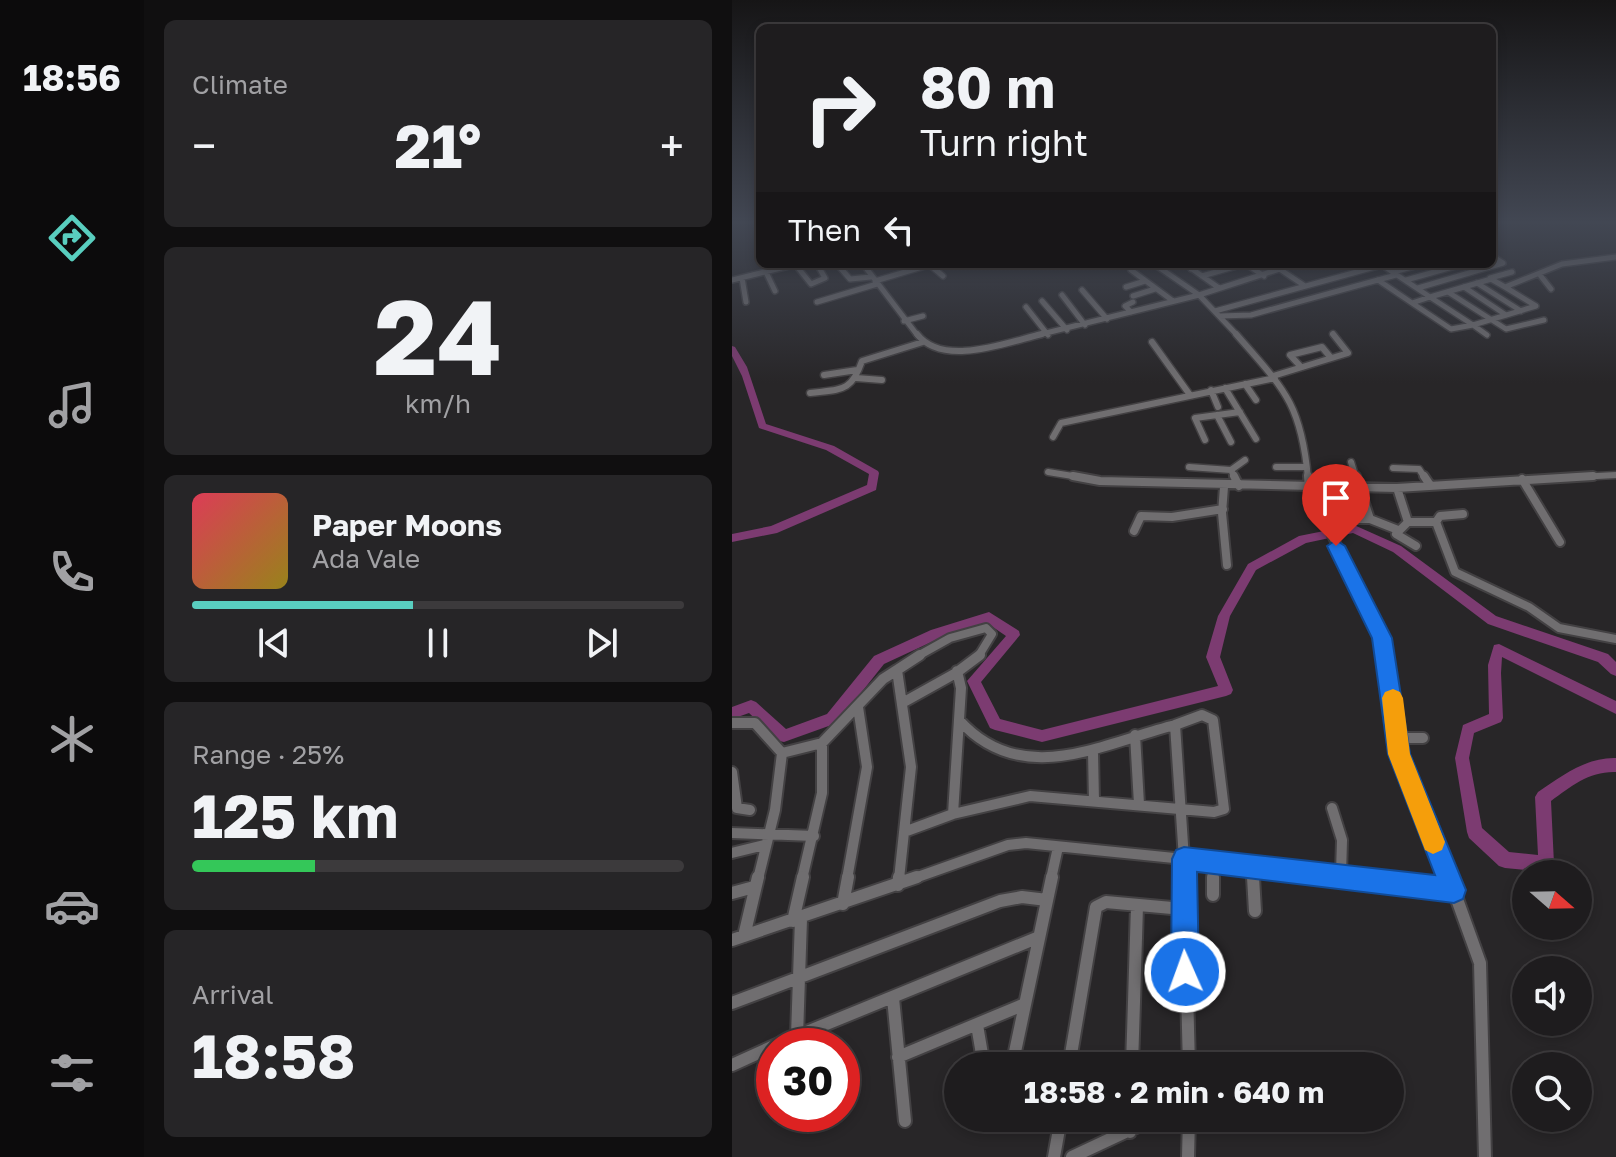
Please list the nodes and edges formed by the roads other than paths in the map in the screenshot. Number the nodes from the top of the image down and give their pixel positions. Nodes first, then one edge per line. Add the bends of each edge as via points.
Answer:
1 (754, 275) edge
2 (767, 275) edge
3 (804, 275) edge
4 (823, 275) edge
5 (847, 275) edge
6 (870, 275) edge
7 (896, 275) edge
8 (1137, 275) edge
9 (1170, 275) edge
10 (1206, 275) edge
11 (1290, 275) edge
12 (1347, 275) edge
13 (1390, 275) edge
14 (1398, 275) edge
15 (1424, 275) edge
16 (1464, 275) edge
17 (1484, 275) edge
18 (1503, 275) edge
19 (1540, 275) joint
20 (1202, 276) joint
21 (1264, 276) edge
22 (742, 278) junction
23 (1334, 279) junction
24 (1491, 279) junction
25 (732, 280) edge
26 (1378, 280) junction
27 (1406, 280) junction
28 (874, 281) junction
29 (1145, 281) junction
30 (1524, 281) junction
31 (1477, 283) junction
32 (1305, 286) junction
33 (1126, 287) dead end
34 (1464, 287) junction
35 (1505, 287) junction
36 (1219, 288) junction
37 (1347, 288) junction
38 (1418, 288) junction
39 (1155, 289) junction
40 (1551, 289) dead end
41 (1082, 290) dead end
42 (1532, 290) dead end
43 (775, 291) dead end
44 (1284, 292) junction
45 (1448, 292) junction
46 (1062, 295) dead end
47 (1199, 295) junction
48 (1430, 297) junction
49 (1173, 301) junction
50 (746, 302) dead end
51 (817, 302) dead end
52 (1297, 302) junction
53 (1412, 303) junction
54 (1521, 311) junction
55 (1131, 312) junction
56 (1218, 313) junction
57 (1506, 315) junction
58 (923, 316) dead end
59 (1107, 319) junction
60 (1492, 320) junction
61 (1544, 320) dead end
62 (904, 321) junction
63 (1085, 325) junction
64 (1473, 325) junction
65 (1067, 330) junction
66 (1333, 334) dead end
67 (1048, 335) junction
68 (1487, 335) dead end
69 (923, 342) junction
70 (1152, 342) dead end
71 (1331, 358) junction
72 (1301, 367) junction
73 (857, 370) junction
74 (824, 375) dead end
75 (1274, 377) junction
76 (856, 378) junction
77 (882, 380) dead end
78 (1245, 384) junction
79 (1225, 388) junction
80 (1211, 390) junction
81 (810, 393) dead end
82 (1190, 395) junction
83 (1256, 400) dead end
84 (1218, 411) junction
85 (1240, 412) junction
86 (1053, 437) dead end
87 (1256, 439) dead end
88 (1205, 440) dead end
89 (1231, 442) dead end
90 (1245, 460) dead end
91 (1351, 462) dead end
92 (1189, 467) dead end
93 (1276, 467) dead end
94 (1306, 467) junction
95 (1393, 468) dead end
96 (1231, 470) junction
97 (1048, 472) dead end
98 (1616, 475) edge
99 (1522, 479) junction
100 (1430, 485) junction
101 (1239, 486) junction
102 (1224, 487) junction
103 (1361, 487) junction
104 (1309, 488) junction
105 (1397, 488) junction
106 (1223, 509) junction
107 (1463, 514) dead end
108 (1351, 519) dead end
109 (1370, 519) junction
110 (1408, 522) junction
111 (1436, 522) junction
112 (1398, 530) junction
113 (1134, 531) dead end
114 (1560, 542) dead end
115 (1416, 546) dead end
116 (1227, 565) dead end
117 (1616, 639) edge
118 (897, 670) junction
119 (957, 671) junction
120 (904, 702) junction
121 (858, 707) junction
122 (959, 720) junction
123 (732, 723) edge
124 (1175, 725) junction
125 (1135, 735) junction
126 (1397, 738) junction
127 (1423, 738) dead end
128 (822, 743) junction
129 (1093, 752) junction
130 (782, 753) junction
131 (733, 777) edge
132 (1094, 801) junction
133 (1139, 804) junction
134 (1182, 807) junction
135 (1332, 808) dead end
136 (750, 810) dead end
137 (953, 814) junction
138 (904, 832) junction
139 (732, 833) edge
140 (814, 836) junction
141 (765, 840) junction
142 (1058, 847) junction
143 (732, 853) edge
144 (1184, 859) junction
145 (1213, 862) junction
146 (1252, 864) junction
147 (1341, 874) junction
148 (898, 885) junction
149 (754, 887) junction
150 (1454, 890) junction
151 (732, 893) edge
152 (1213, 895) dead end
153 (1047, 900) junction
154 (843, 904) junction
155 (1137, 906) junction
156 (1183, 909) junction
157 (1255, 911) dead end
158 (797, 920) junction
159 (1039, 937) junction
160 (738, 938) edge
161 (798, 980) junction
162 (893, 998) junction
163 (732, 1003) edge
164 (1025, 1004) junction
165 (977, 1025) junction
166 (797, 1028) edge
167 (822, 1028) edge
168 (982, 1052) edge
169 (1015, 1052) edge
170 (1071, 1052) edge
171 (1132, 1052) edge
172 (1188, 1052) edge
173 (756, 1054) edge
174 (898, 1057) junction
175 (732, 1065) edge
176 (905, 1121) dead end
177 (1058, 1132) edge
178 (1117, 1132) edge
179 (1189, 1132) edge
180 (1054, 1157) edge
181 (1072, 1157) edge
182 (1188, 1157) edge
183 (1485, 1157) edge

1 - 22 street
2 - 43 street
3 - 4 street via 811,284
5 - 28 street
6 - 28 street
7 - 28 street
8 - 29 street
9 - 47 street
10 - 20 street
11 - 32 street
12 - 23 street
13 - 26 street
14 - 27 street
15 - 27 street
16 - 38 street
17 - 24 street
18 - 24 street
19 - 30 street
19 - 40 street
20 - 36 street
21 - 36 street
22 - 25 street
22 - 50 street
23 - 32 street
23 - 37 street
24 - 31 street
24 - 35 street
26 - 37 street
26 - 53 street
27 - 38 street
28 - 51 street
28 - 62 street
29 - 33 street
29 - 39 street
30 - 35 street
30 - 42 street
31 - 34 street
31 - 54 street
32 - 44 street
34 - 45 street
34 - 57 street
35 - 54 street via 1536,305
36 - 47 street
37 - 52 street
38 - 48 street
39 - 49 street
39 - 55 street via 1125,306
41 - 59 street
44 - 52 street
44 - 56 street
45 - 48 street
45 - 60 street
46 - 63 street
47 - 49 street
47 - 56 street
48 - 53 street
48 - 64 street
49 - 55 street
52 - 56 street via 1251,315
53 - 64 street via 1451,329
54 - 57 street
55 - 59 street
56 - 75 street
57 - 60 street
58 - 62 street
59 - 63 street
60 - 61 street via 1508,330
60 - 64 street
62 - 69 street
63 - 65 street
64 - 68 street
65 - 67 street
65 - 67 street via 1044,304 1028,309
66 - 71 street via 1348,353
67 - 69 street via 969,353
69 - 73 street via 871,356
70 - 82 street
71 - 72 street
71 - 72 street via 1322,347 1290,355
72 - 75 street
73 - 74 street
73 - 76 street
75 - 78 street
75 - 94 street via 1302,425
76 - 77 street
76 - 81 street via 837,392
78 - 79 street
78 - 83 street
79 - 80 street
79 - 85 street
80 - 82 street
80 - 84 street
82 - 86 street via 1061,423
84 - 85 street
84 - 88 street via 1195,418
84 - 89 street
85 - 87 street
90 - 96 street
91 - 103 street
92 - 96 street
93 - 94 street
94 - 104 street
95 - 100 street via 1419,469
96 - 101 street
97 - 102 street via 1100,481
98 - 99 street
99 - 100 street
99 - 114 street
100 - 105 street
101 - 102 street
101 - 104 street
102 - 106 street
103 - 104 street
103 - 105 street
103 - 109 street
104 - 126 street via 1382,638
105 - 110 street
106 - 113 street via 1141,516
106 - 116 street
107 - 111 street via 1440,516
108 - 109 street
109 - 112 street
110 - 111 street
110 - 112 street
111 - 117 street via 1455,572 1533,609 1559,628
112 - 115 street via 1397,535
118 - 119 street via 942,641 968,631 990,631 988,648
118 - 120 street
118 - 121 street
119 - 120 street
119 - 122 street
120 - 138 street via 911,767
121 - 128 street
121 - 154 street via 866,753 863,805
122 - 129 street via 978,739 1023,755
122 - 137 street
123 - 130 street via 755,723
124 - 125 street
124 - 134 street
124 - 134 street via 1202,715 1213,720 1226,803 1214,812
125 - 129 street
125 - 133 street
126 - 127 street
126 - 150 street via 1406,774
128 - 130 street
128 - 140 street via 822,793
129 - 132 street
130 - 141 street
131 - 136 street via 737,808
132 - 133 street
132 - 137 street via 1020,797
133 - 134 street
134 - 144 street
135 - 147 street via 1342,840
137 - 138 street
138 - 148 street
139 - 141 street
140 - 141 street
140 - 158 street
141 - 143 street
141 - 149 street
142 - 144 street
142 - 148 street via 1008,845
142 - 153 street
144 - 145 street
144 - 156 street
145 - 146 street
145 - 152 street
146 - 147 street
146 - 157 street
147 - 150 street
148 - 154 street
149 - 151 street
149 - 160 street
150 - 183 street via 1483,982
153 - 159 street
153 - 161 street via 1030,896 1000,901
154 - 158 street
155 - 156 street
155 - 170 street via 1101,903 1093,914
155 - 171 street
156 - 172 street
158 - 160 street
158 - 161 street
159 - 162 street
159 - 164 street
161 - 163 street
161 - 166 street
162 - 167 street
162 - 174 street
164 - 165 street
164 - 169 street
165 - 168 street
165 - 174 street
173 - 175 street
174 - 176 street
177 - 180 street
178 - 181 street
179 - 182 street

